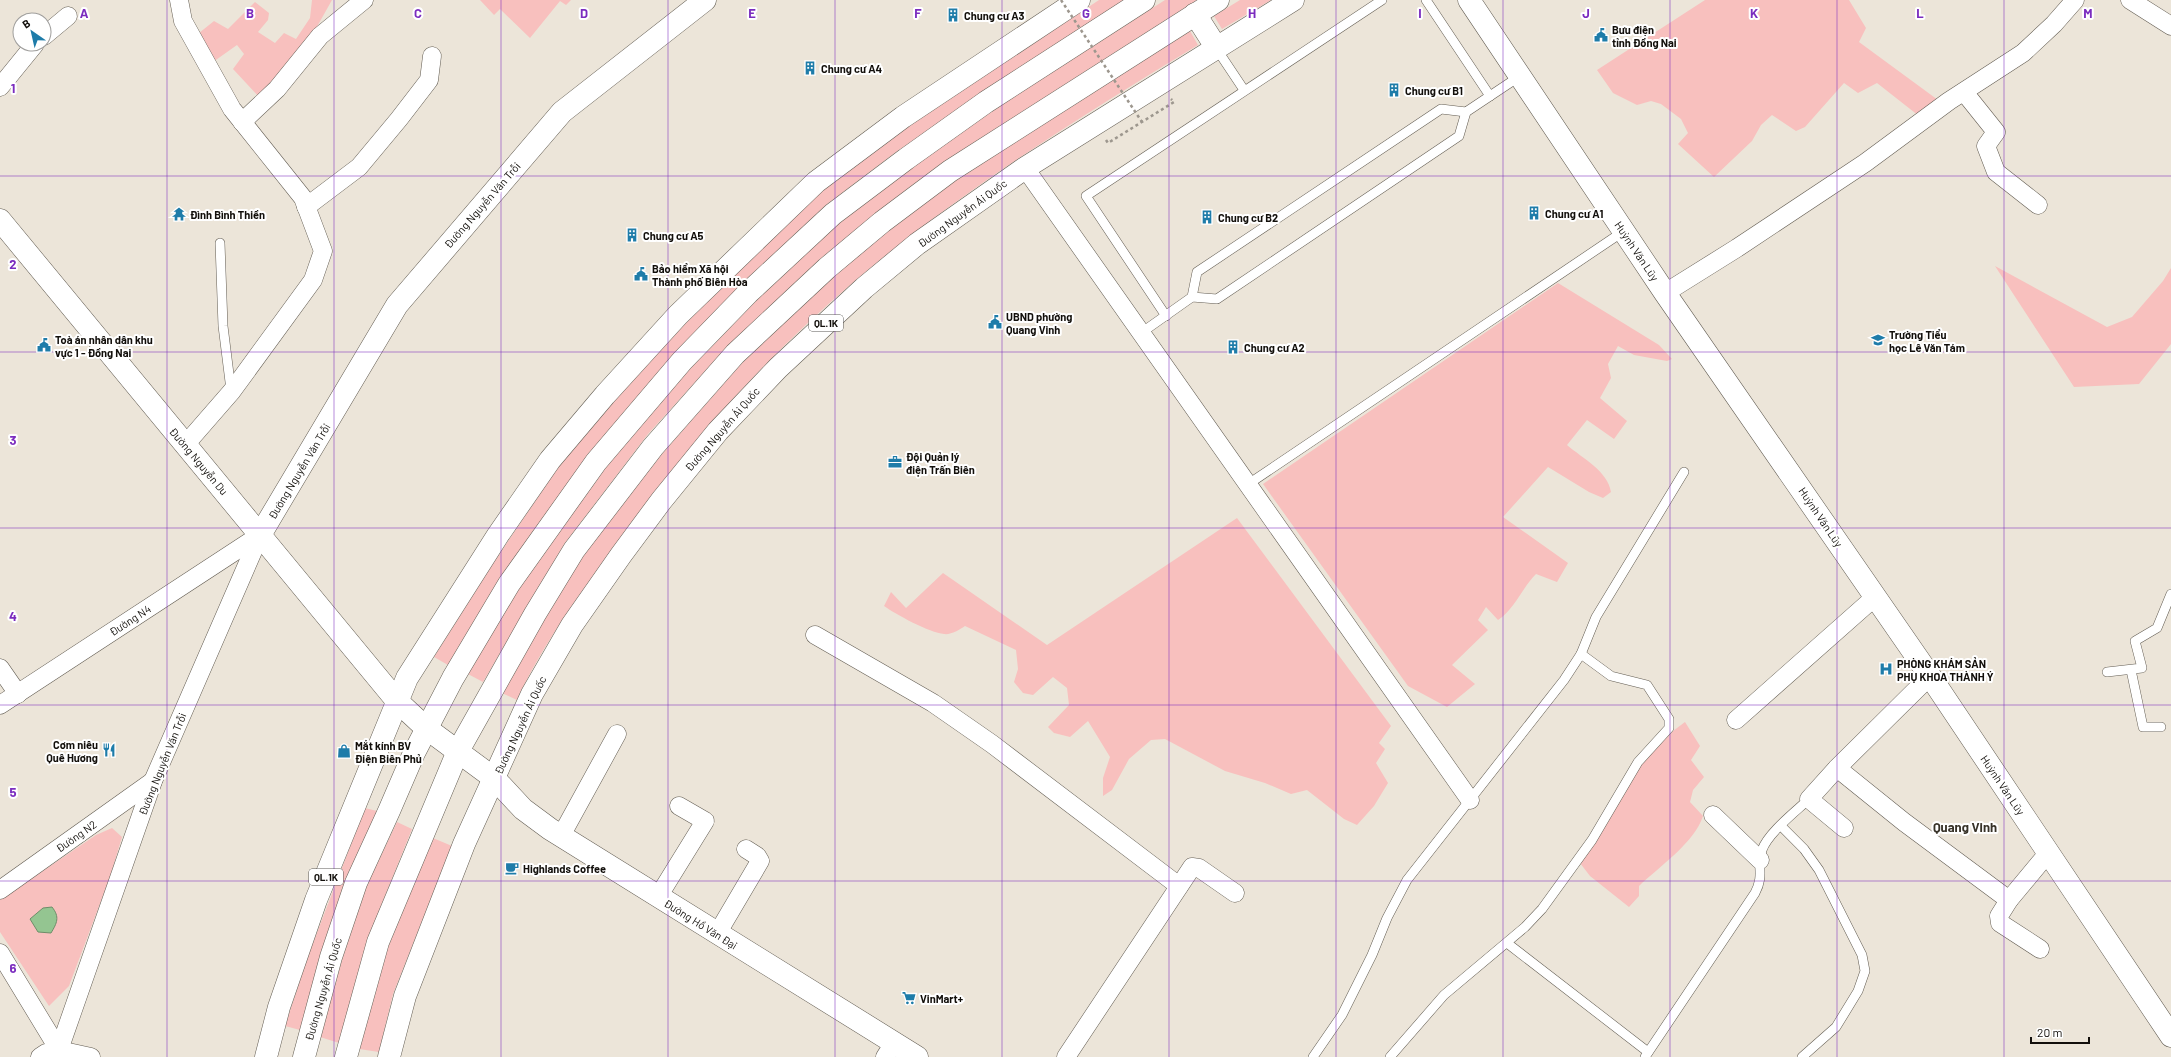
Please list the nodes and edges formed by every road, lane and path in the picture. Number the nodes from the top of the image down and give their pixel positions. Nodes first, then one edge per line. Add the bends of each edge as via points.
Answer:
1 (179, 0) edge
2 (364, 0) edge
3 (704, 0) edge
4 (1061, 0) edge
5 (1079, 0) edge
6 (1144, 0) edge
7 (1218, 0) edge
8 (1293, 0) edge
9 (1382, 0) edge
10 (1426, 0) edge
11 (1469, 0) edge
12 (2075, 0) edge
13 (2130, 0) edge
14 (1195, 14) junction
15 (68, 16) dead end
16 (2171, 26) edge
17 (52, 29) edge
18 (1216, 47) junction
19 (29, 52) edge
20 (432, 56) dead end
21 (1521, 75) junction
22 (0, 88) edge
23 (1244, 90) junction
24 (1964, 92) junction
25 (1490, 96) junction
26 (1174, 102) dead end
27 (1466, 112) junction
28 (242, 122) junction
29 (1142, 122) junction
30 (1108, 143) dead end
31 (1025, 168) junction
32 (2038, 205) dead end
33 (306, 207) junction
34 (0, 220) edge
35 (1624, 231) junction
36 (220, 243) dead end
37 (1665, 293) junction
38 (1192, 297) junction
39 (1166, 316) junction
40 (1141, 333) junction
41 (232, 391) junction
42 (185, 445) junction
43 (1684, 472) dead end
44 (1247, 485) junction
45 (260, 535) junction
46 (2171, 594) edge
47 (1875, 597) junction
48 (815, 635) dead end
49 (1581, 654) junction
50 (0, 668) edge
51 (2131, 670) junction
52 (2107, 672) dead end
53 (1930, 676) junction
54 (18, 694) junction
55 (397, 701) junction
56 (0, 705) edge
57 (1736, 720) dead end
58 (2161, 727) dead end
59 (426, 728) junction
60 (617, 734) dead end
61 (458, 751) junction
62 (1837, 768) junction
63 (495, 779) junction
64 (153, 781) junction
65 (1809, 799) junction
66 (1470, 800) junction
67 (679, 806) dead end
68 (1713, 815) dead end
69 (1781, 826) junction
70 (1844, 828) dead end
71 (561, 836) junction
72 (746, 849) dead end
73 (2048, 853) junction
74 (1760, 860) junction
75 (1179, 886) junction
76 (0, 890) edge
77 (1235, 893) dead end
78 (658, 897) junction
79 (2009, 900) junction
80 (717, 934) junction
81 (1507, 943) junction
82 (2040, 949) dead end
83 (0, 953) edge
84 (2171, 1036) edge
85 (59, 1050) junction
86 (890, 1050) edge
87 (1647, 1055) edge
88 (40, 1057) edge
89 (91, 1057) edge
90 (266, 1057) edge
91 (304, 1057) edge
92 (346, 1057) edge
93 (389, 1057) edge
94 (916, 1057) edge
95 (1066, 1057) edge
96 (1313, 1057) edge
97 (1390, 1057) edge
98 (1802, 1057) edge

1 - 28 street via 183,21 232,109
2 - 28 street via 320,36 277,89
3 - 45 main road, Đường Nguyễn Văn Trỗi via 562,112 397,305
4 - 29 path, bridge
5 - 55 main road, QL.1K via 903,117 816,182 678,315 550,460 407,678
6 - 59 main road, Đường Nguyễn Ái Quốc / QL.1K via 986,102 906,159 833,214 748,294 682,361 596,462 509,584
7 - 14 main road
8 - 18 main road, Đường Nguyễn Ái Quốc / QL.1K
9 - 23 lane
10 - 25 lane
11 - 21 main road, Huỳnh Văn Lũy
12 - 24 street via 2023,53
13 - 16 street
14 - 18 main road
14 - 61 main road via 950,171 882,222 827,268 735,354 653,446 574,550
15 - 17 street
18 - 23 lane
18 - 31 main road, Đường Nguyễn Ái Quốc / QL.1K
19 - 22 street
20 - 33 street via 429,80 400,119 359,167
21 - 25 lane
21 - 35 main road, Huỳnh Văn Lũy
23 - 39 lane via 1086,196
24 - 32 street via 1996,132 1986,146 1994,168
24 - 37 street via 1865,163
25 - 27 lane
26 - 29 path
27 - 38 lane via 1459,136 1217,300
27 - 38 lane via 1441,109 1204,267 1197,272
28 - 33 street via 303,198
29 - 30 path
31 - 40 street
31 - 63 main road, Đường Nguyễn Ái Quốc / QL.1K via 918,244 864,288 778,368 718,431 661,500 572,625 532,694
33 - 41 street via 323,251 313,280
34 - 42 main road, Đường Nguyễn Du
35 - 37 main road, Huỳnh Văn Lũy
35 - 44 lane
36 - 41 lane via 223,326
37 - 47 main road, Huỳnh Văn Lũy
38 - 39 lane
39 - 40 lane
40 - 44 street
41 - 42 street
42 - 45 main road, Đường Nguyễn Du
43 - 49 lane via 1596,617
44 - 66 street
45 - 54 street, Đường N4
45 - 55 main road, Đường Nguyễn Du
45 - 64 street, Đường Nguyễn Văn Trỗi
46 - 51 lane via 2157,628 2135,641 2142,668
47 - 53 main road, Huỳnh Văn Lũy
47 - 57 street
48 - 75 street via 940,708 992,744
49 - 66 lane via 1564,680
49 - 81 lane via 1611,676 1646,685 1669,719 1669,728 1638,762 1592,840 1542,909
50 - 54 street
51 - 52 lane
51 - 58 lane via 2143,727
53 - 62 street
53 - 73 main road, Huỳnh Văn Lũy
54 - 56 street, Đường N4
55 - 59 main road, Đường Nguyễn Du
55 - 90 main road, QL.1K via 316,900 279,1007
59 - 61 main road, Đường Nguyễn Du
59 - 91 main road, Đường Nguyễn Ái Quốc / QL.1K via 356,883 331,957
60 - 71 street
61 - 63 main road, Đường Hồ Văn Đại
61 - 92 main road via 378,942
62 - 65 street
62 - 79 street via 1904,822
63 - 71 main road, Đường Hồ Văn Đại via 523,809
63 - 93 main road, Đường Nguyễn Ái Quốc / QL.1K via 464,844 404,996
64 - 76 street, Đường N2
64 - 85 street, Đường Nguyễn Văn Trỗi
65 - 69 lane
65 - 70 street
66 - 96 lane via 1407,880 1342,1015
67 - 78 street via 705,821
68 - 74 street
69 - 74 lane via 1766,842
69 - 98 lane via 1804,849 1819,870 1862,955 1865,971 1858,991 1836,1027
71 - 78 main road, Đường Hồ Văn Đại
72 - 80 street via 760,861
73 - 79 street
73 - 84 main road, Huỳnh Văn Lũy
74 - 87 lane via 1761,877 1755,892
75 - 77 street via 1195,866
75 - 95 street
78 - 80 main road, Đường Hồ Văn Đại
79 - 82 street via 1999,916 2000,923
80 - 86 main road, Đường Hồ Văn Đại
81 - 87 lane
81 - 97 lane via 1444,995
83 - 85 street
85 - 88 street
85 - 89 street
86 - 94 main road, Đường Hồ Văn Đại

